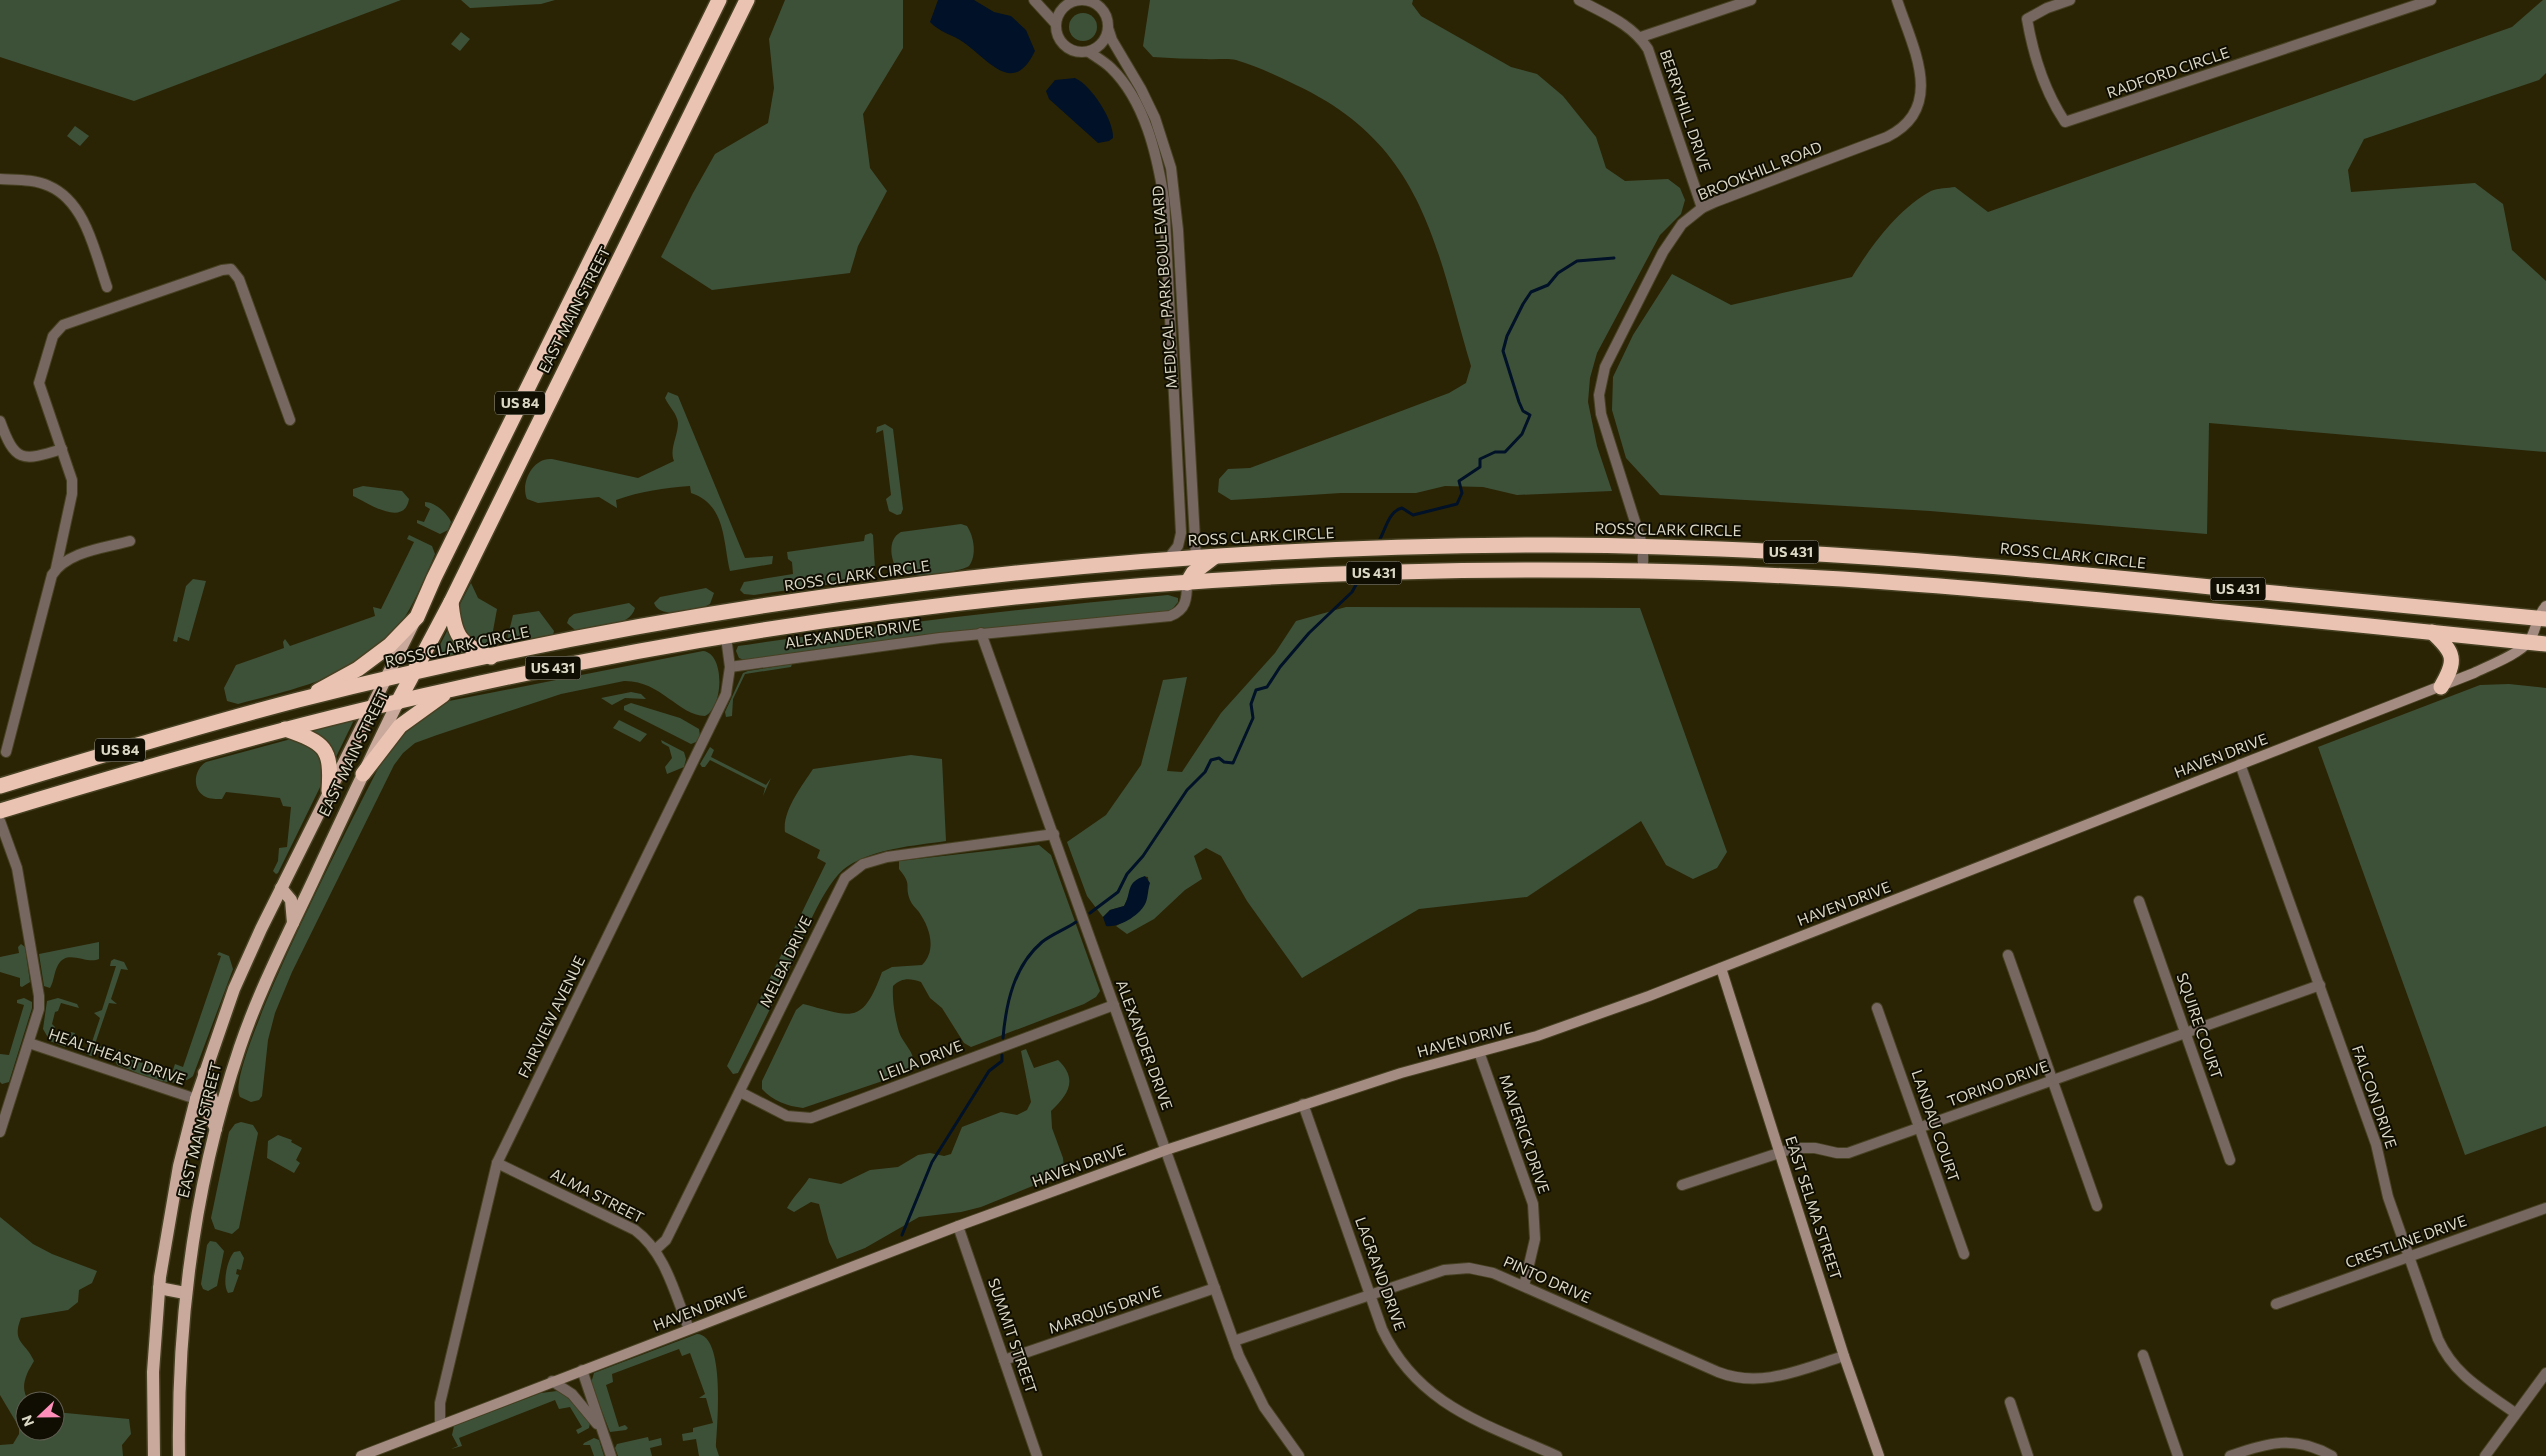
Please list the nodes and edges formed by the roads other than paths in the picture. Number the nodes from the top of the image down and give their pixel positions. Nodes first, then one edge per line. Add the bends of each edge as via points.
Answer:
1 (719, 0) edge
2 (747, 0) edge
3 (1034, 0) edge
4 (1072, 0) edge
5 (1579, 0) edge
6 (1751, 0) edge
7 (1897, 0) edge
8 (2070, 0) edge
9 (2431, 0) edge
10 (1056, 24) junction
11 (1108, 28) junction
12 (1641, 38) junction
13 (1090, 52) junction
14 (0, 178) edge
15 (1702, 208) junction
16 (108, 287) dead end
17 (290, 420) dead end
18 (0, 421) edge
19 (62, 449) junction
20 (130, 541) dead end
21 (1643, 547) junction
22 (1838, 554) junction
23 (1214, 557) junction
24 (1196, 558) junction
25 (1167, 560) junction
26 (56, 568) junction
27 (1643, 570) junction
28 (1837, 578) junction
29 (1187, 583) junction
30 (1161, 585) junction
31 (2214, 587) junction
32 (451, 602) junction
33 (2212, 611) junction
34 (724, 613) junction
35 (2543, 615) edge
36 (416, 617) junction
37 (2432, 632) junction
38 (981, 634) junction
39 (726, 637) junction
40 (2529, 642) junction
41 (2546, 644) edge
42 (491, 657) junction
43 (730, 667) junction
44 (412, 674) junction
45 (386, 680) junction
46 (2441, 687) junction
47 (452, 689) junction
48 (306, 698) junction
49 (398, 702) junction
50 (373, 708) junction
51 (285, 729) junction
52 (6, 752) dead end
53 (85, 760) junction
54 (2240, 764) junction
55 (362, 774) junction
56 (91, 784) junction
57 (0, 786) edge
58 (329, 791) junction
59 (0, 811) edge
60 (0, 821) edge
61 (1054, 834) junction
62 (281, 888) junction
63 (2139, 901) dead end
64 (293, 923) junction
65 (2008, 954) dead end
66 (1720, 968) junction
67 (2320, 985) junction
68 (1114, 1004) junction
69 (1877, 1008) dead end
70 (2186, 1033) junction
71 (29, 1043) junction
72 (1479, 1052) junction
73 (204, 1074) junction
74 (2053, 1080) junction
75 (740, 1092) junction
76 (196, 1099) junction
77 (1303, 1104) junction
78 (220, 1112) junction
79 (1920, 1128) junction
80 (216, 1129) junction
81 (0, 1132) edge
82 (1166, 1150) junction
83 (1780, 1153) junction
84 (2230, 1160) dead end
85 (497, 1163) junction
86 (1682, 1185) dead end
87 (2097, 1206) dead end
88 (2546, 1208) edge
89 (958, 1226) junction
90 (655, 1250) junction
91 (1964, 1254) dead end
92 (2410, 1256) junction
93 (1524, 1286) junction
94 (159, 1288) junction
95 (1215, 1288) junction
96 (185, 1293) junction
97 (1370, 1295) junction
98 (2276, 1304) dead end
99 (689, 1329) junction
100 (1234, 1341) junction
101 (2143, 1355) dead end
102 (1844, 1356) junction
103 (1004, 1360) junction
104 (582, 1370) junction
105 (2546, 1373) edge
106 (552, 1381) junction
107 (2010, 1402) dead end
108 (2515, 1413) junction
109 (440, 1425) junction
110 (601, 1428) junction
111 (154, 1456) edge
112 (179, 1456) edge
113 (361, 1456) edge
114 (611, 1456) edge
115 (1037, 1456) edge
116 (1299, 1456) edge
117 (1557, 1456) edge
118 (1879, 1456) edge
119 (2028, 1456) edge
120 (2178, 1456) edge
121 (2230, 1456) edge
122 (2332, 1456) edge
123 (2485, 1456) edge

1 - 36 highway, EAST MAIN STREET / US 84
2 - 32 highway, EAST MAIN STREET / US 84
3 - 10 street
4 - 10 street via 1064,7
4 - 11 street via 1099,6 1106,16
5 - 12 street, BERRYHILL DRIVE via 1629,26
6 - 12 street
7 - 15 street, BROOKHILL ROAD via 1922,79 1920,102 1908,123 1887,137
8 - 9 street, RADFORD CIRCLE via 2027,19 2053,104 2065,122
10 - 13 street via 1058,36 1065,47 1077,52
11 - 13 street via 1104,40
11 - 24 street, MEDICAL PARK BOULEVARD via 1155,118 1171,168 1178,222
12 - 15 street, BERRYHILL DRIVE via 1655,63
13 - 25 street, MEDICAL PARK BOULEVARD via 1111,68 1126,87 1148,131 1160,170 1181,534 1178,546
14 - 16 street via 35,181 51,186 64,196 85,224
15 - 21 street, BROOKHILL ROAD via 1682,224 1663,252 1601,379 1600,414
17 - 19 street via 239,279 231,269 222,270 69,321 57,330 39,383
18 - 19 street via 8,444 21,456 35,458
19 - 26 street via 72,480 72,494
20 - 26 street via 69,559
21 - 22 highway, ROSS CLARK CIRCLE / US 431
21 - 23 highway, ROSS CLARK CIRCLE / US 431 via 1477,546
21 - 27 street, BROOKHILL ROAD
22 - 28 highway
22 - 31 highway, ROSS CLARK CIRCLE / US 431 via 2004,566
23 - 24 highway, ROSS CLARK CIRCLE / US 431
23 - 29 highway via 1193,573
24 - 25 highway, ROSS CLARK CIRCLE / US 431
24 - 30 highway via 1180,574
25 - 34 highway, ROSS CLARK CIRCLE / US 431 via 991,576
26 - 52 street via 49,582
27 - 28 highway, US 431
27 - 29 highway, US 431 via 1381,573
28 - 33 highway, US 431
29 - 30 highway, US 431
29 - 38 street, ALEXANDER DRIVE via 1187,600 1183,608 1170,616
30 - 39 highway, US 431 via 1024,597
31 - 33 highway
31 - 35 highway, ROSS CLARK CIRCLE / US 431
32 - 42 highway via 453,624 459,638 470,648
32 - 44 highway, EAST MAIN STREET / US 84
33 - 37 highway, US 431
34 - 39 highway
34 - 42 highway, ROSS CLARK CIRCLE / US 431
35 - 40 street
36 - 45 main road, EAST MAIN STREET
36 - 48 highway, US 84 via 374,658
37 - 40 highway, US 431
37 - 46 highway via 2447,646 2452,656 2451,670
38 - 43 street, ALEXANDER DRIVE
38 - 61 street, ALEXANDER DRIVE
39 - 43 street, FAIRVIEW AVENUE
39 - 47 highway, US 431
40 - 41 highway, US 431
40 - 46 street, HAVEN DRIVE via 2496,663
42 - 44 highway, ROSS CLARK CIRCLE / US 431
43 - 85 street, FAIRVIEW AVENUE via 726,694 716,716
44 - 45 highway, ROSS CLARK CIRCLE / US 431
44 - 49 highway, EAST MAIN STREET / US 84
45 - 48 highway, ROSS CLARK CIRCLE / US 431
45 - 50 main road, EAST MAIN STREET
46 - 54 street, HAVEN DRIVE
47 - 49 highway, US 431
47 - 55 highway via 400,726
48 - 53 highway, ROSS CLARK CIRCLE / US 84
49 - 50 highway, US 84
49 - 55 main road, EAST MAIN STREET
50 - 51 highway, US 84
50 - 58 main road, EAST MAIN STREET
51 - 56 highway, US 84
51 - 58 highway via 321,745 329,761
53 - 56 highway
53 - 57 highway, ROSS CLARK CIRCLE / US 84
54 - 66 street, HAVEN DRIVE
54 - 67 street, FALCON DRIVE
55 - 64 main road, EAST MAIN STREET
56 - 59 highway, US 84
58 - 62 main road, EAST MAIN STREET
60 - 71 street via 17,868 39,996 39,1010
61 - 68 street, ALEXANDER DRIVE
61 - 75 street, MELBA DRIVE via 887,857 853,870 840,886
62 - 64 main road via 291,900
62 - 73 main road, EAST MAIN STREET via 234,989
63 - 70 street, SQUIRE COURT
64 - 78 main road, EAST MAIN STREET via 256,1004
65 - 74 street
66 - 72 street, HAVEN DRIVE via 1564,1027
66 - 83 street, EAST SELMA STREET
67 - 70 street, TORINO DRIVE
67 - 92 street, FALCON DRIVE via 2376,1144 2388,1198
68 - 75 street, LEILA DRIVE via 811,1118 787,1116
68 - 82 street, ALEXANDER DRIVE
69 - 79 street, LANDAU COURT
70 - 74 street, TORINO DRIVE
70 - 84 street, SQUIRE COURT
71 - 76 street, HEALTHEAST DRIVE
71 - 81 street
72 - 77 street, HAVEN DRIVE
72 - 93 street, MAVERICK DRIVE via 1533,1204 1535,1239
73 - 76 main road, EAST MAIN STREET
73 - 78 main road
74 - 79 street, TORINO DRIVE
74 - 87 street
75 - 90 street, MELBA DRIVE via 666,1240
76 - 80 main road
76 - 94 main road, EAST MAIN STREET via 179,1166
77 - 82 street, HAVEN DRIVE
77 - 97 street, LAGRAND DRIVE
78 - 80 main road, EAST MAIN STREET
79 - 83 street, TORINO DRIVE via 1848,1153 1804,1147
79 - 91 street, LANDAU COURT
80 - 96 main road, EAST MAIN STREET via 195,1221
82 - 89 street, HAVEN DRIVE
82 - 95 street, ALEXANDER DRIVE
83 - 86 street, TORINO DRIVE
83 - 102 street, EAST SELMA STREET
85 - 90 street, ALMA STREET via 635,1230
85 - 109 street, FAIRVIEW AVENUE via 440,1403
88 - 92 street, CRESTLINE DRIVE
89 - 99 street, HAVEN DRIVE
89 - 103 street, SUMMIT STREET
90 - 99 street, ALMA STREET
92 - 98 street, CRESTLINE DRIVE
92 - 108 street, FALCON DRIVE via 2446,1358 2459,1373
93 - 97 street, PINTO DRIVE via 1494,1273 1461,1268 1444,1270
93 - 102 street, PINTO DRIVE via 1738,1378 1770,1378
94 - 96 main road
94 - 111 main road, EAST MAIN STREET via 153,1372
95 - 100 street, ALEXANDER DRIVE
95 - 103 street, MARQUIS DRIVE
96 - 112 main road, EAST MAIN STREET via 179,1373
97 - 100 street, PINTO DRIVE
97 - 117 street, LAGRAND DRIVE via 1394,1352 1428,1392 1461,1413
99 - 104 street, HAVEN DRIVE
100 - 116 street, ALEXANDER DRIVE via 1264,1407
101 - 120 street
102 - 118 street, EAST SELMA STREET
103 - 115 street, SUMMIT STREET
104 - 106 street, HAVEN DRIVE
104 - 110 street
105 - 108 street
106 - 109 street, HAVEN DRIVE
106 - 110 street via 572,1394
107 - 119 street
108 - 123 street
109 - 113 street, HAVEN DRIVE
110 - 114 street
121 - 122 street via 2289,1441 2310,1445

